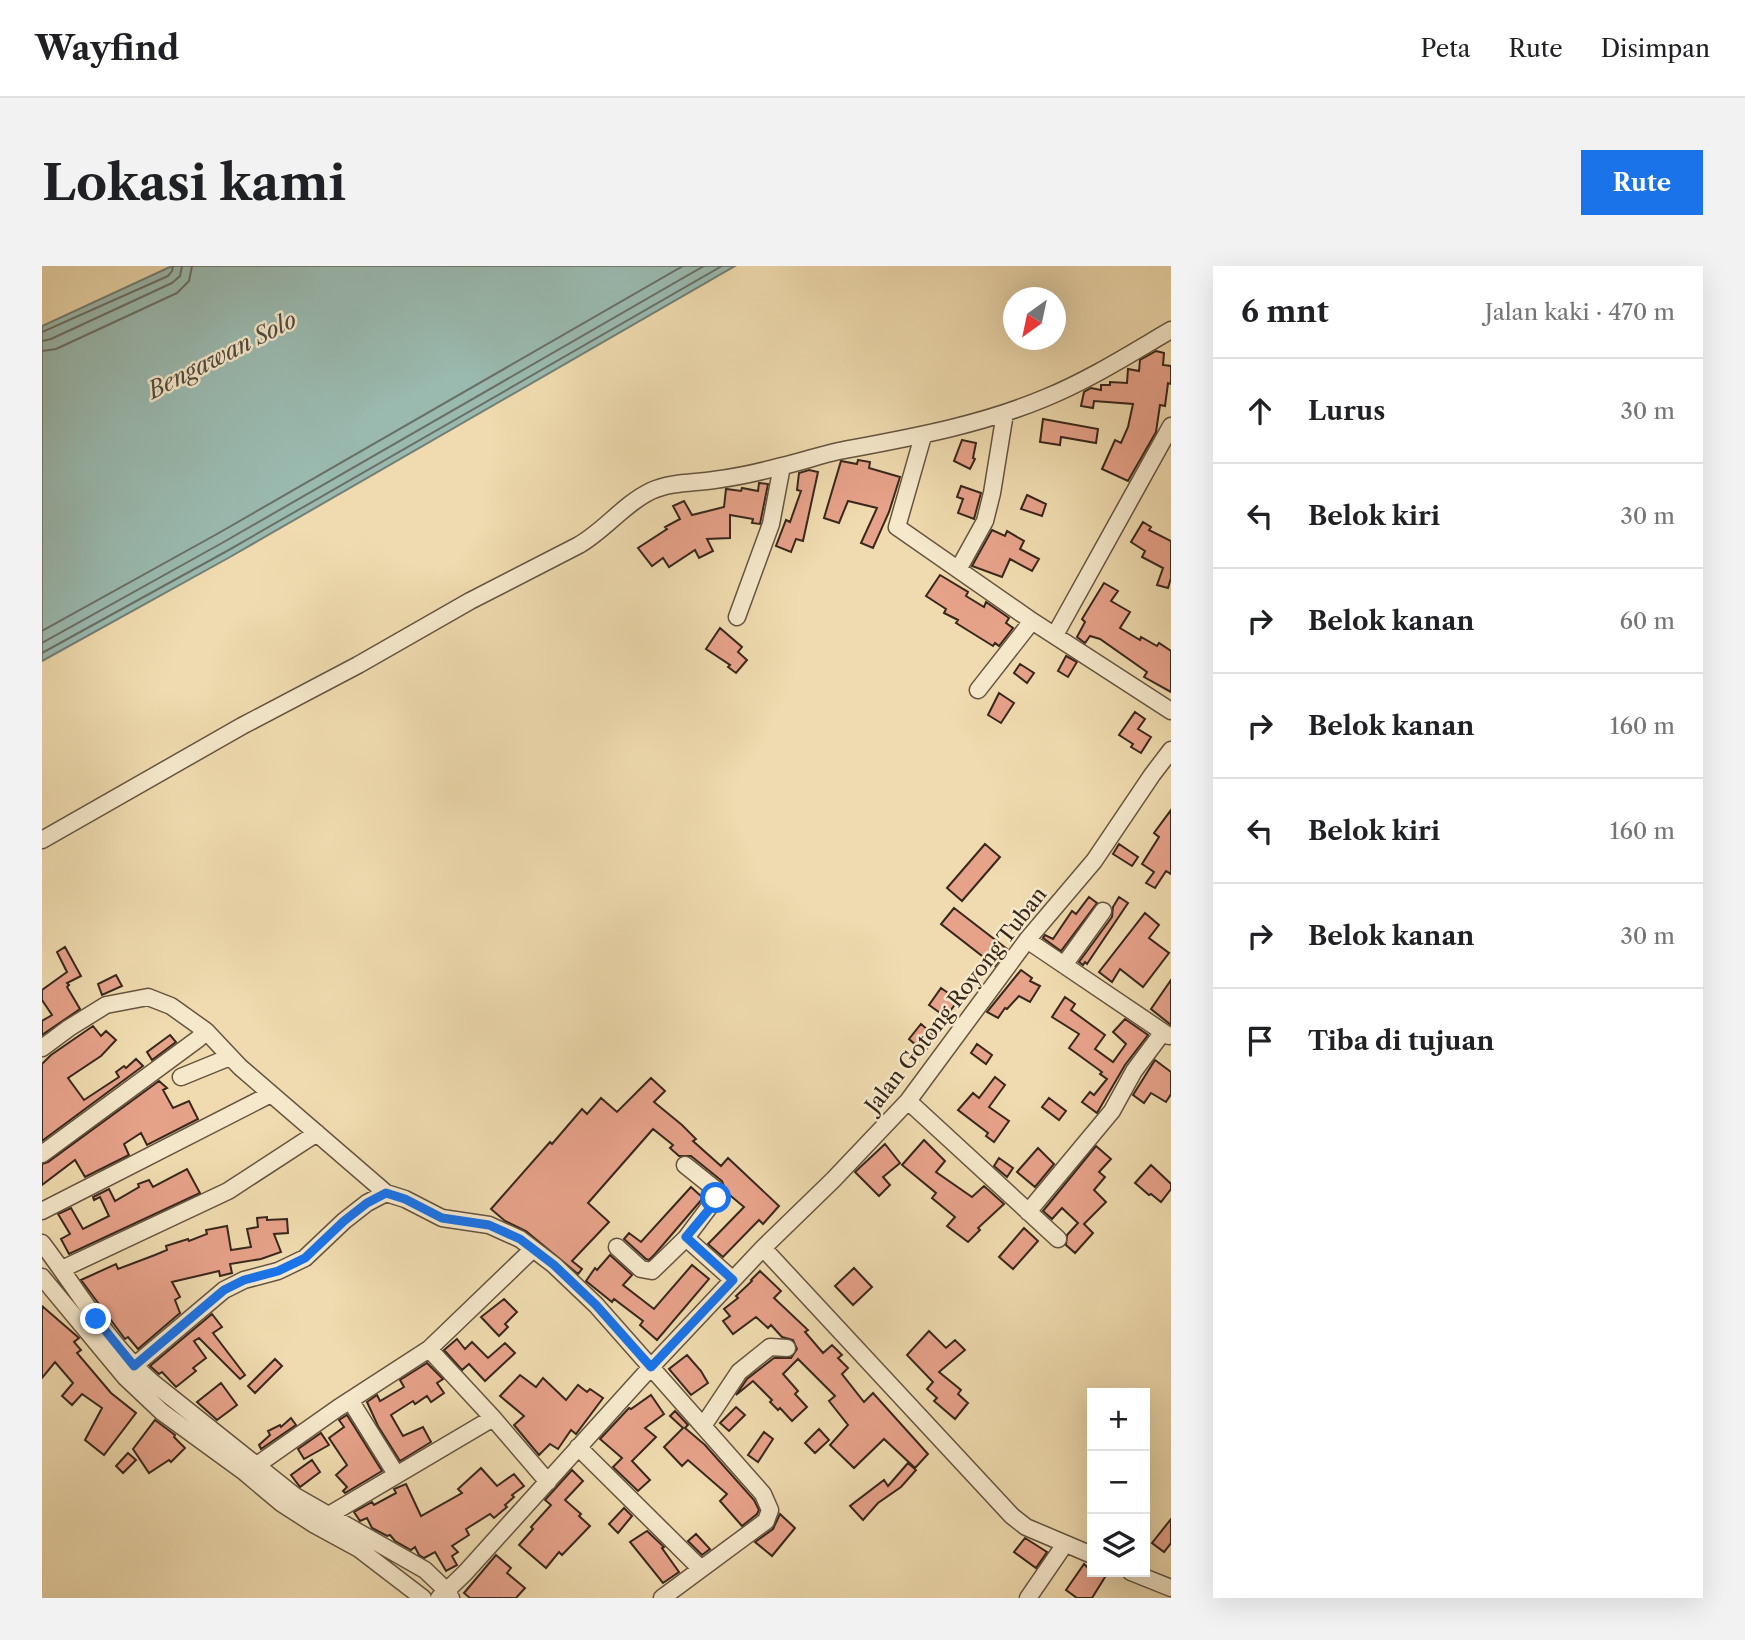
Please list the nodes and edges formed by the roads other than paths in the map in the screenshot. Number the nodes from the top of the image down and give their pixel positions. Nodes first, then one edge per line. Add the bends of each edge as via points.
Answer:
1 (1171, 330) edge
2 (1005, 413) junction
3 (1171, 426) edge
4 (923, 436) junction
5 (782, 466) junction
6 (958, 568) junction
7 (737, 617) dead end
8 (1032, 621) junction
9 (1055, 635) junction
10 (978, 690) dead end
11 (1171, 711) edge
12 (1171, 750) edge
13 (42, 840) edge
14 (1103, 911) dead end
15 (1027, 940) junction
16 (1064, 965) junction
17 (206, 1031) junction
18 (1167, 1035) edge
19 (42, 1048) edge
20 (230, 1057) junction
21 (181, 1077) dead end
22 (271, 1094) junction
23 (908, 1101) junction
24 (317, 1133) junction
25 (42, 1154) edge
26 (685, 1165) dead end
27 (386, 1193) junction
28 (42, 1210) edge
29 (1028, 1212) junction
30 (686, 1237) junction
31 (1058, 1239) dead end
32 (42, 1243) edge
33 (617, 1247) dead end
34 (763, 1248) junction
35 (533, 1249) junction
36 (62, 1269) junction
37 (42, 1277) edge
38 (733, 1280) junction
39 (787, 1348) dead end
40 (429, 1349) junction
41 (134, 1366) junction
42 (651, 1367) junction
43 (350, 1400) junction
44 (493, 1418) junction
45 (703, 1426) junction
46 (578, 1447) junction
47 (257, 1465) junction
48 (396, 1474) junction
49 (548, 1482) junction
50 (328, 1515) junction
51 (1065, 1544) junction
52 (1087, 1553) edge
53 (700, 1568) junction
54 (1144, 1577) edge
55 (1171, 1588) edge
56 (446, 1596) edge
57 (423, 1598) edge
58 (663, 1598) edge
59 (1028, 1598) edge

1 - 2 street via 1078,383
2 - 4 street
2 - 6 street via 985,521
3 - 9 street
4 - 5 street
4 - 6 street via 897,527
5 - 7 street via 771,524
5 - 13 street via 652,491 593,537 242,726
6 - 8 street
8 - 9 street
8 - 10 street
9 - 11 street
12 - 15 street, Jalan Gotong Royong Tuban via 1094,861
14 - 16 street
15 - 16 street
15 - 23 street, Jalan Gotong Royong Tuban
16 - 18 street
17 - 19 street via 171,1006 148,997 106,1006
17 - 20 street
17 - 25 street
18 - 29 street via 1134,1071 1112,1111
20 - 21 street
20 - 22 street
22 - 24 street
22 - 28 street
23 - 29 street
23 - 34 street, Jalan Gotong Royong Tuban
24 - 27 street
24 - 36 street via 228,1191
26 - 30 street via 715,1189 716,1198
27 - 35 street via 442,1218 489,1225
27 - 41 street via 344,1221 305,1258 224,1290
29 - 31 street
30 - 33 street via 652,1271 641,1269
30 - 38 street
32 - 36 street
34 - 38 street, Jalan Gotong Royong Tuban
34 - 51 street via 1012,1516
35 - 40 street
35 - 42 street via 596,1305
36 - 41 street
37 - 57 street via 125,1377 162,1412 282,1503 359,1549
38 - 42 street, Jalan Gotong Royong Tuban
39 - 45 street via 770,1347 738,1372
40 - 43 street
40 - 44 street
41 - 47 street
42 - 45 street
42 - 46 street, Jalan Gotong Royong Tuban
43 - 47 street
43 - 48 street
44 - 48 street
44 - 49 street
45 - 53 street via 763,1494 770,1510 766,1521
46 - 49 street, Jalan Gotong Royong Tuban
46 - 53 street
47 - 50 street
48 - 50 street
49 - 56 street, Jalan Gotong Royong Tuban
50 - 56 street via 425,1570
51 - 52 street
51 - 59 street
53 - 58 street
54 - 55 street

